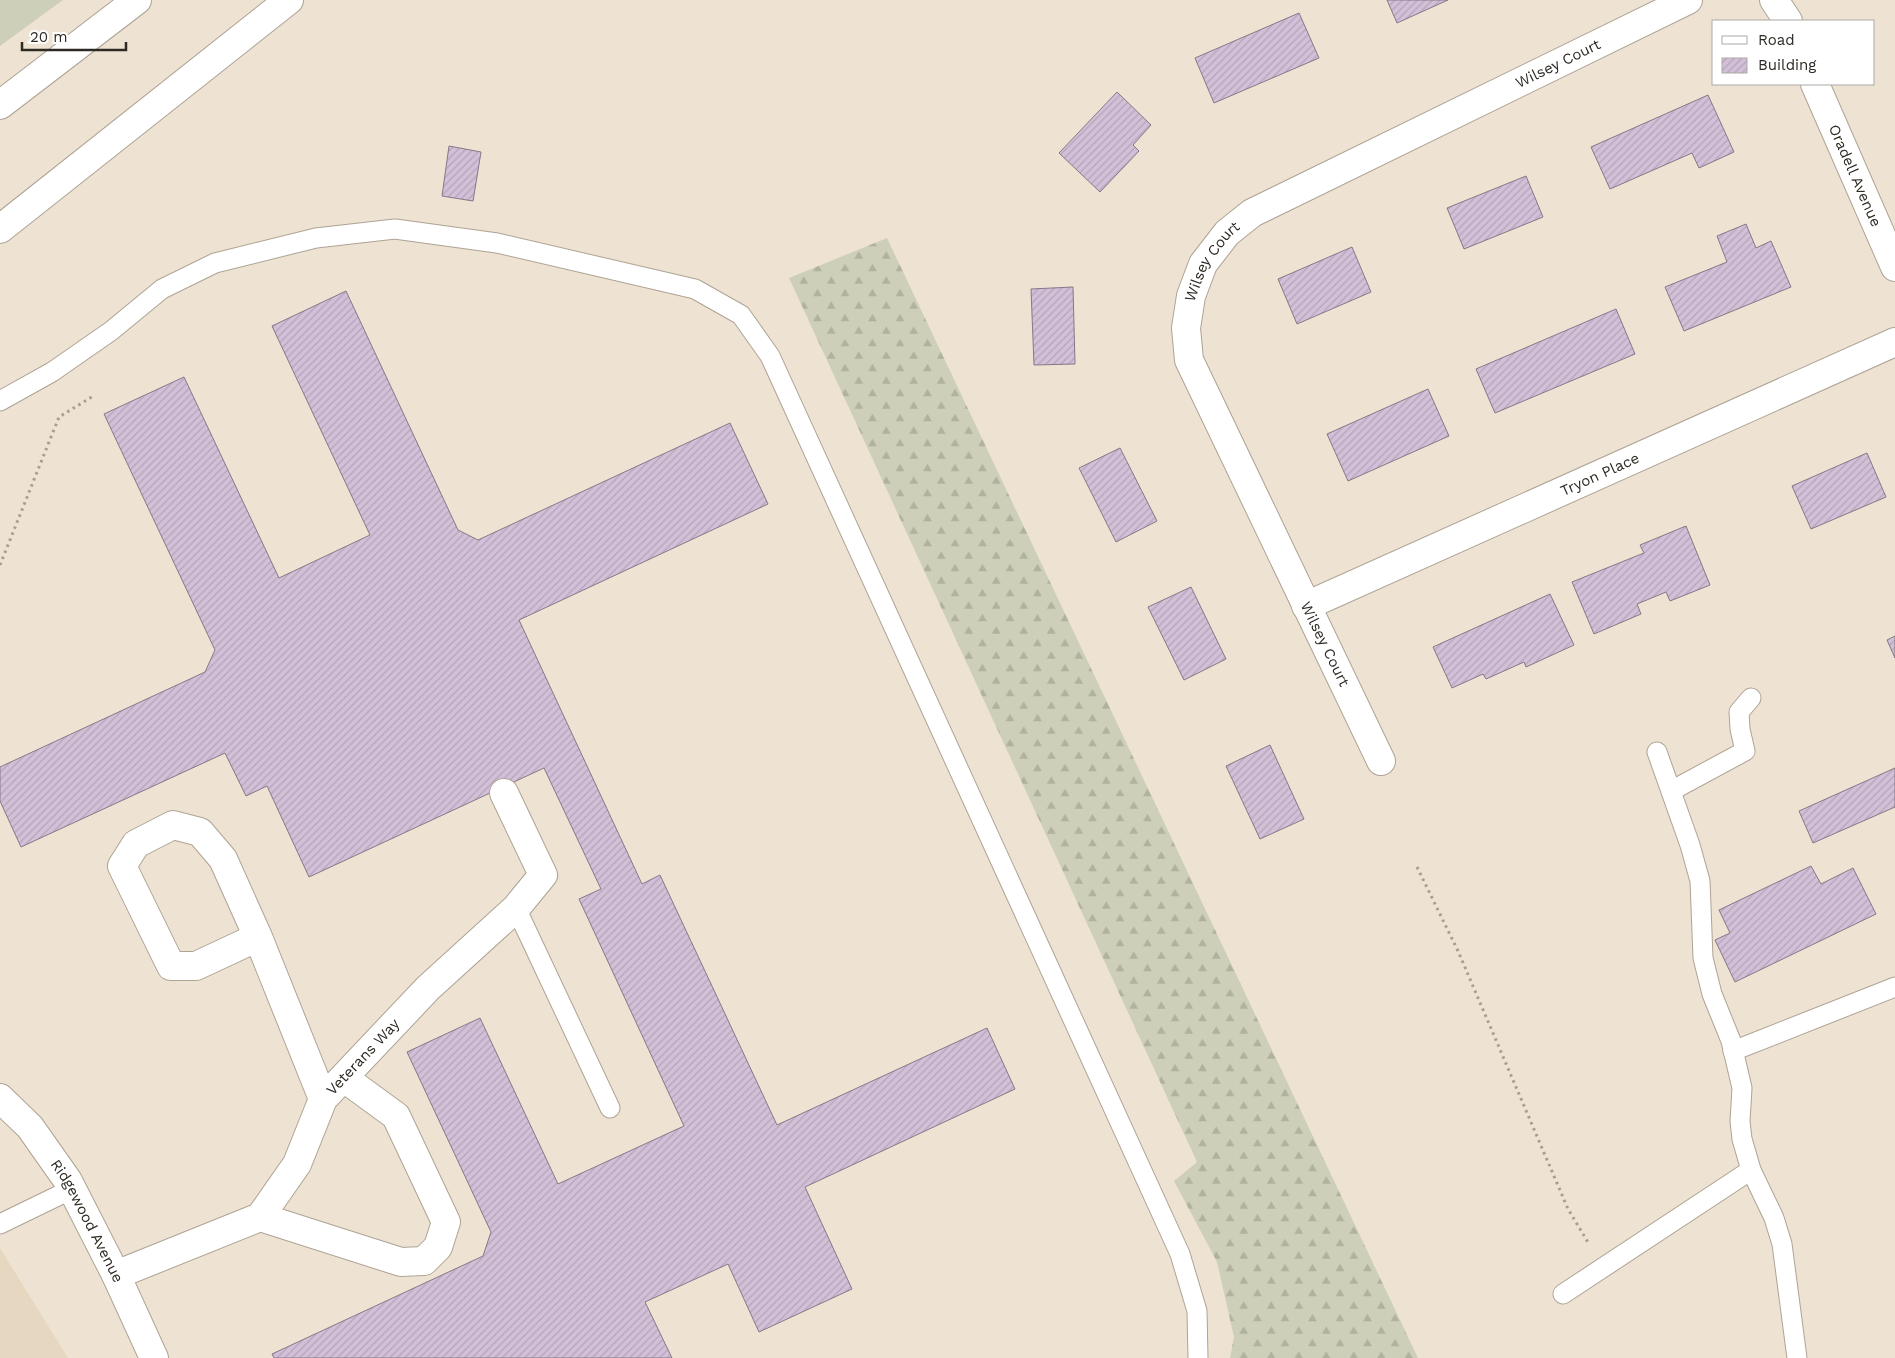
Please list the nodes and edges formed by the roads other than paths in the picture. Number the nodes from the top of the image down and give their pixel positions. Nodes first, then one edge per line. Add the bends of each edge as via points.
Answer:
1 (137, 0) edge
2 (1688, 0) edge
3 (1774, 0) edge
4 (1784, 0) edge
5 (288, 2) edge
6 (1787, 20) edge
7 (1788, 20) edge
8 (1815, 85) edge
9 (0, 105) edge
10 (0, 230) edge
11 (1895, 267) edge
12 (1895, 342) edge
13 (0, 401) edge
14 (1306, 606) junction
15 (1751, 698) dead end
16 (1657, 752) dead end
17 (1382, 761) dead end
18 (1671, 791) junction
19 (504, 793) dead end
20 (516, 908) junction
21 (258, 937) junction
22 (1895, 987) edge
23 (1733, 1051) junction
24 (344, 1078) junction
25 (0, 1098) edge
26 (323, 1098) junction
27 (610, 1108) dead end
28 (1751, 1170) junction
29 (72, 1189) junction
30 (260, 1217) junction
31 (0, 1224) edge
32 (116, 1275) junction
33 (1563, 1294) dead end
34 (154, 1358) edge
35 (1198, 1358) edge
36 (1797, 1358) edge

1 - 9 main road
2 - 14 main road, Wilsey Court via 1252,213 1227,233 1203,264 1191,296 1186,328 1189,360
3 - 6 main road
4 - 7 main road
5 - 10 main road
8 - 11 main road, Oradell Avenue
12 - 14 main road, Tryon Place
13 - 35 lane via 52,372 104,336 162,289 214,263 316,238 395,229 497,243 696,289 741,315 770,356 1180,1254 1197,1311
14 - 17 main road, Wilsey Court
15 - 18 lane via 1739,712 1745,751
16 - 18 lane
18 - 23 lane via 1700,881 1702,958
19 - 20 main road, Veterans Way via 543,875
20 - 24 main road, Veterans Way via 428,988
20 - 27 lane
21 - 21 main road via 223,859 200,832 173,825 136,844 122,866 171,966 196,966
21 - 26 main road
22 - 23 lane
23 - 28 lane via 1742,1088 1742,1140
24 - 26 main road, Veterans Way
24 - 30 main road via 396,1116 446,1222 438,1248 424,1261 401,1262
25 - 29 main road, Ridgewood Avenue via 30,1127
26 - 30 main road, Veterans Way via 297,1164
28 - 33 lane
28 - 36 lane via 1774,1218 1782,1244
29 - 31 lane
29 - 32 main road, Ridgewood Avenue
30 - 32 main road
32 - 34 main road, Ridgewood Avenue

